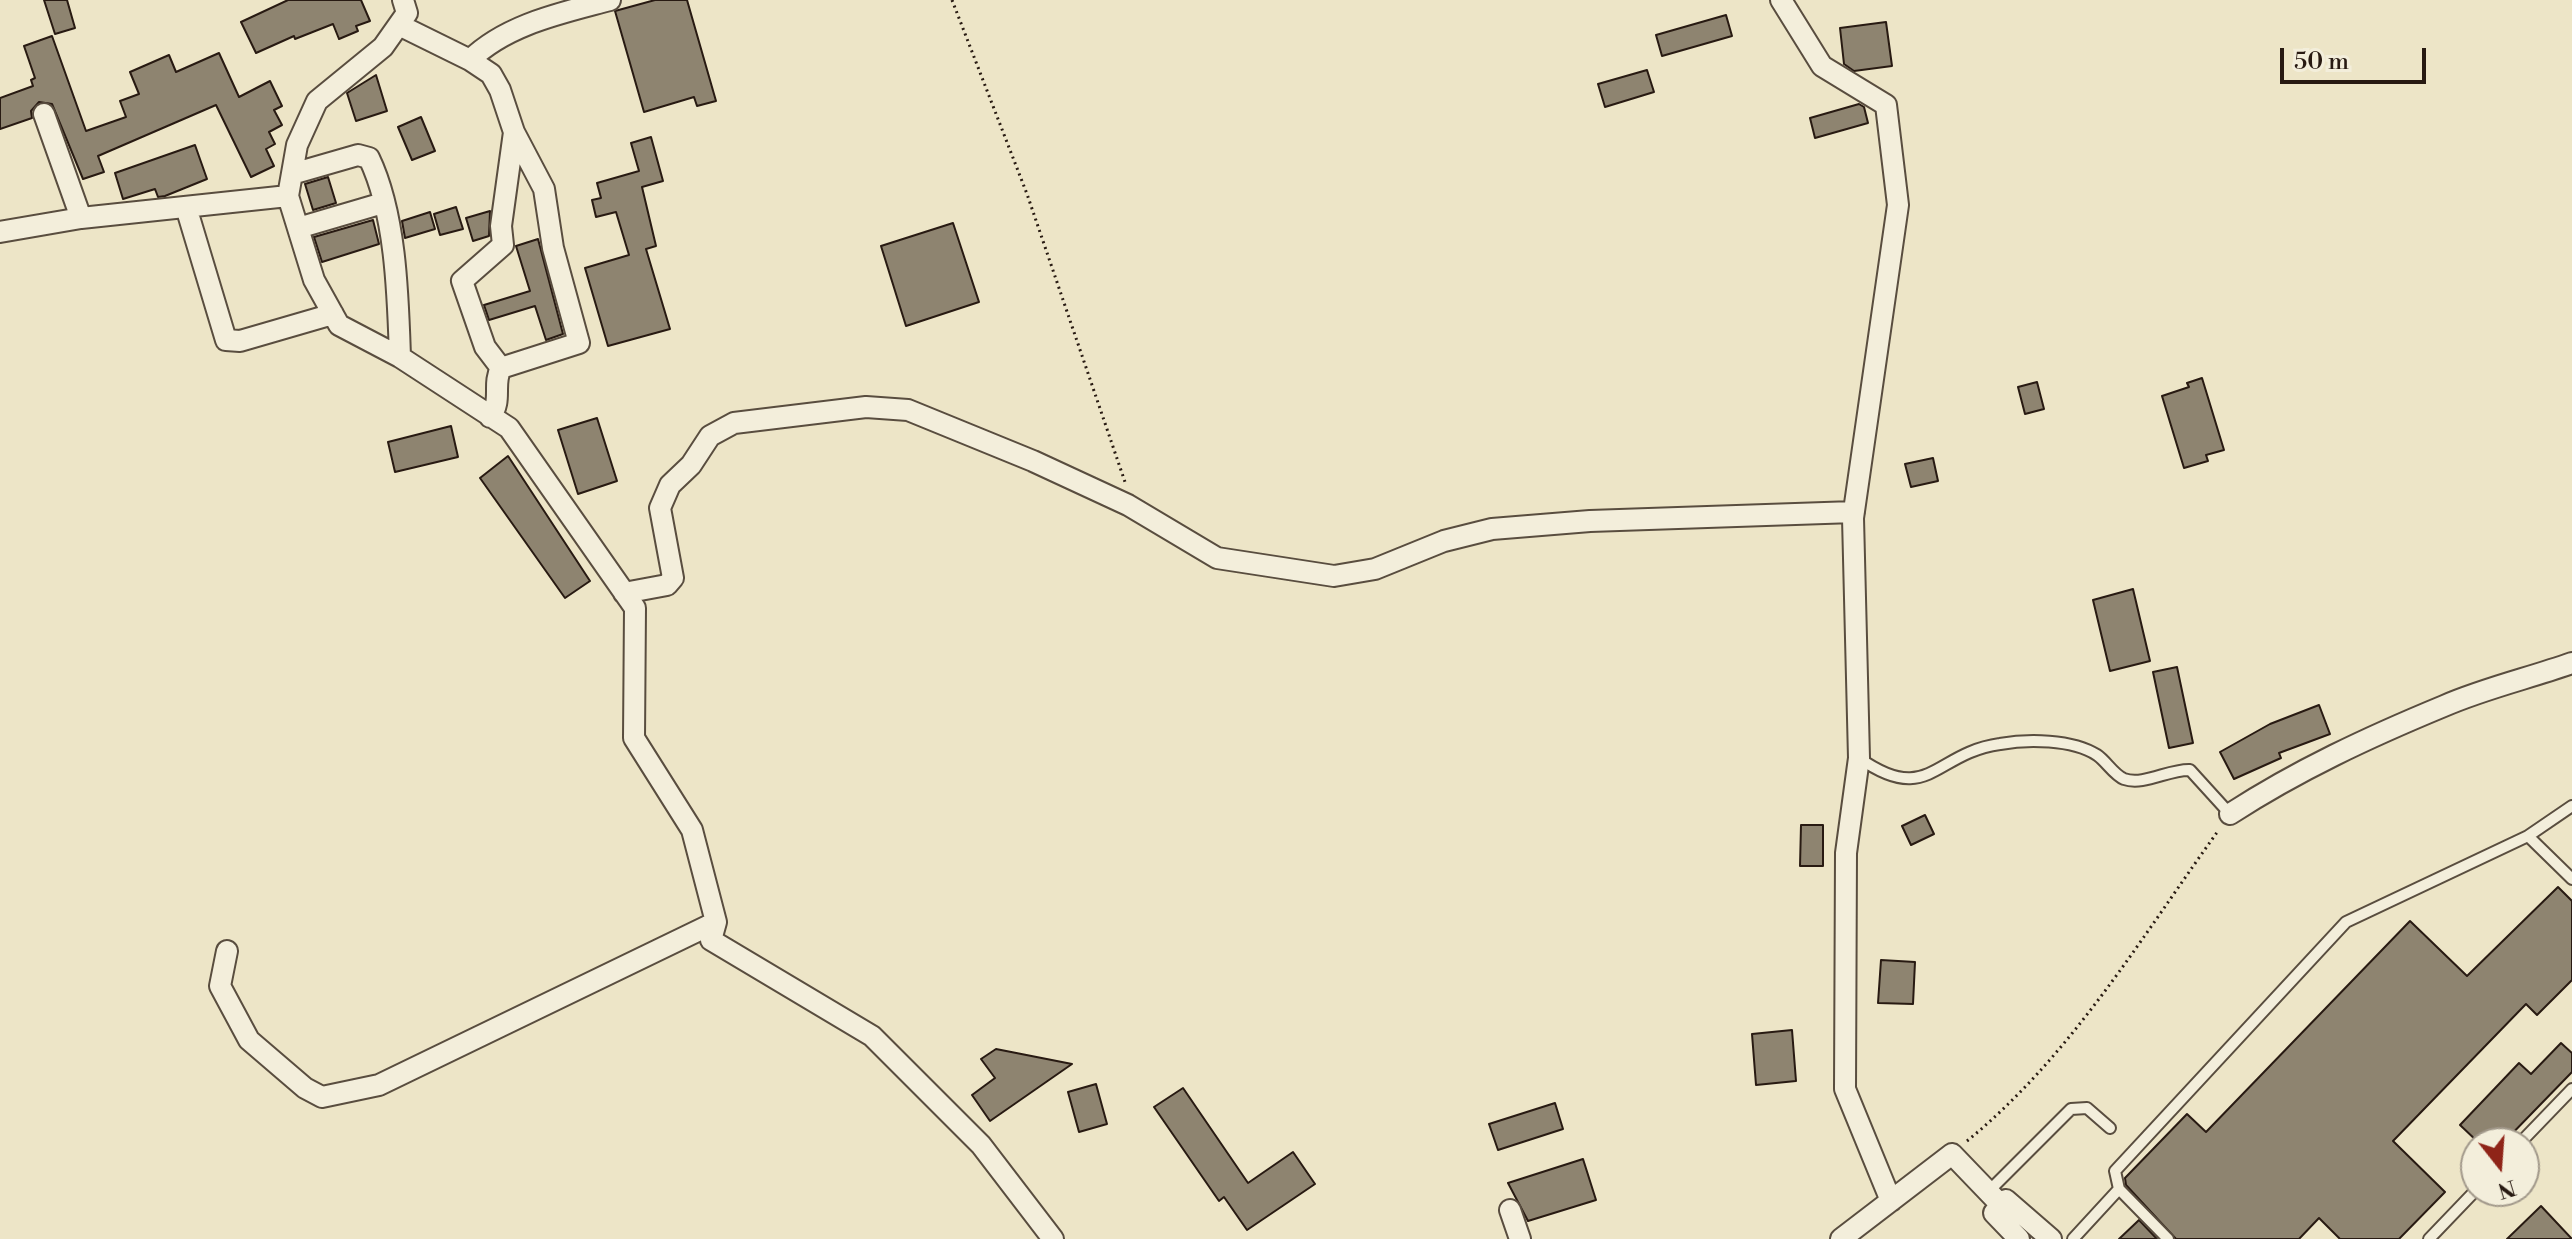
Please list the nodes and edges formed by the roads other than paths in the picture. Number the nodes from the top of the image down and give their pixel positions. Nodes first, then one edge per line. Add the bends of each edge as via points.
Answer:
1 (403, 0) edge
2 (610, 0) edge
3 (1781, 0) edge
4 (399, 25) junction
5 (470, 60) junction
6 (44, 114) dead end
7 (514, 132) junction
8 (292, 174) junction
9 (288, 196) junction
10 (383, 203) junction
11 (186, 207) junction
12 (81, 218) junction
13 (1, 228) edge
14 (298, 228) junction
15 (333, 314) junction
16 (400, 357) junction
17 (501, 368) junction
18 (490, 417) junction
19 (1854, 512) junction
20 (624, 593) junction
21 (2572, 663) edge
22 (1859, 758) junction
23 (2572, 806) edge
24 (2230, 814) joint
25 (2528, 836) junction
26 (2572, 879) edge
27 (716, 922) junction
28 (227, 951) dead end
29 (2572, 1089) edge
30 (2535, 1127) edge
31 (2110, 1128) dead end
32 (2119, 1189) junction
33 (1996, 1198) junction
34 (1891, 1201) junction
35 (2460, 1207) edge
36 (1510, 1210) dead end
37 (1053, 1239) edge
38 (1520, 1239) edge
39 (1841, 1239) edge
40 (2019, 1239) edge
41 (2051, 1239) edge
42 (2073, 1239) edge
43 (2168, 1239) edge
44 (2429, 1239) edge

1 - 4 street via 407,13
2 - 5 street via 523,27
3 - 19 street via 1822,66 1886,105 1898,205
4 - 5 street
4 - 8 street via 383,47 317,101 297,145
5 - 7 street via 491,74
6 - 12 street
7 - 17 street via 503,245 462,281 480,335
7 - 17 street via 547,198 553,248 579,343
8 - 9 street
8 - 10 street via 358,155 369,158
9 - 11 street
9 - 14 street
10 - 14 street
10 - 16 street
11 - 12 street
11 - 15 street via 226,340 240,341
12 - 13 street
14 - 15 street via 314,280
15 - 16 street via 339,325
16 - 18 street
17 - 18 street via 496,377 499,401
18 - 20 street via 509,428
19 - 20 street via 1492,529 1444,541 1375,569 1334,576 1217,558 1128,505 1033,461 908,410 866,407 734,423 710,436 670,485 660,508 673,578 667,585
19 - 22 street
20 - 27 street via 635,608 634,738 692,830
21 - 24 street via 2445,705 2361,741 2281,781
22 - 24 lane via 1884,775 1903,780 1935,772 1972,750 2001,743 2054,743 2095,754 2125,780 2190,770
22 - 34 street via 1846,853 1845,1089
23 - 25 lane
25 - 26 lane
25 - 32 lane via 2346,922 2115,1171
27 - 28 street via 379,1085 322,1097 249,1040 220,986
27 - 37 street via 711,940 872,1036 981,1145
29 - 30 lane
31 - 33 lane via 2087,1108 2071,1109
32 - 42 lane
32 - 43 lane
33 - 34 street via 1952,1154
33 - 40 street via 1994,1213
33 - 41 street via 2006,1200
34 - 39 street
35 - 44 lane
36 - 38 street

